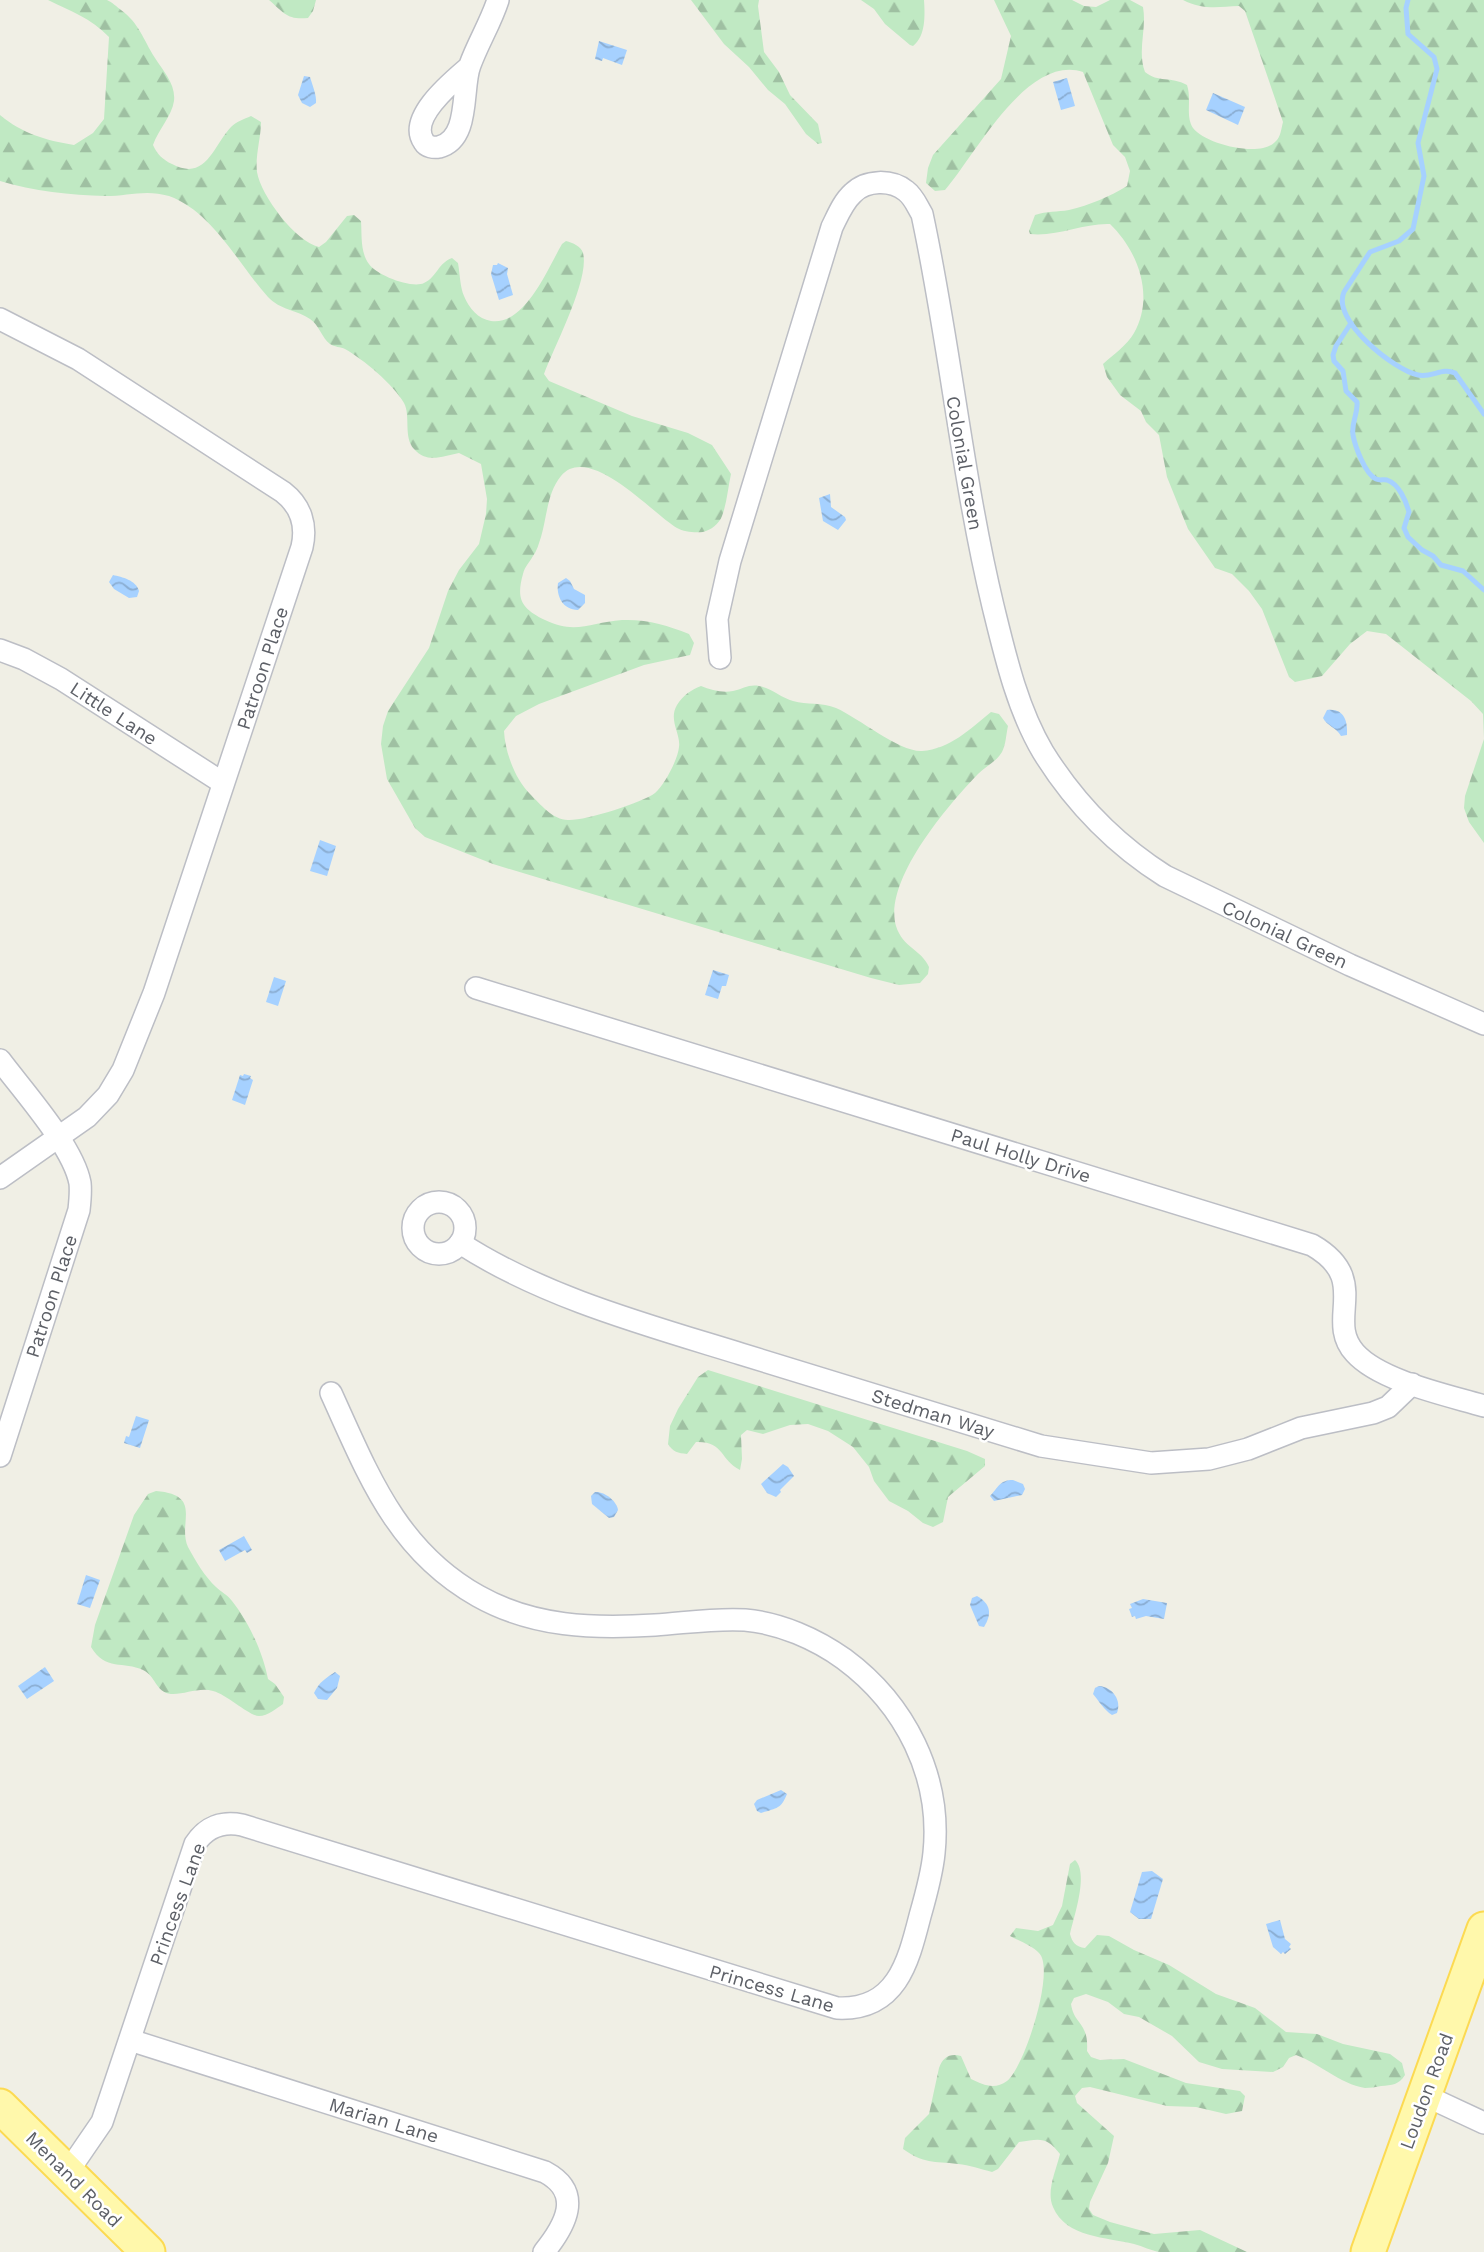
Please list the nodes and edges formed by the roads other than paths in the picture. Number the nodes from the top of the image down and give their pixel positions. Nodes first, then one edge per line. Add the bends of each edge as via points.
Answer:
1 (498, 0) edge
2 (468, 68) dead end
3 (0, 319) edge
4 (0, 650) edge
5 (720, 658) dead end
6 (223, 783) junction
7 (476, 988) dead end
8 (1484, 1024) edge
9 (0, 1060) edge
10 (57, 1137) junction
11 (0, 1178) edge
12 (460, 1243) dead end
13 (1412, 1384) junction
14 (331, 1393) dead end
15 (1484, 1406) edge
16 (0, 1457) edge
17 (1484, 1929) edge
18 (130, 2040) junction
19 (1424, 2095) junction
20 (0, 2106) edge
21 (1484, 2123) edge
22 (67, 2174) junction
23 (148, 2252) edge
24 (544, 2252) edge
25 (1368, 2252) edge

1 - 2 street
3 - 6 street, Patroon Place via 78,359 283,492 300,512 302,547
4 - 6 street, Little Lane via 61,679
5 - 8 street, Colonial Green via 717,616 730,561 832,227 858,188 896,185 909,193 922,214 967,484 1005,653 1027,718 1062,779 1101,825 1165,876
6 - 10 street, Patroon Place via 123,1070 95,1110
7 - 13 street, Paul Holly Drive via 1312,1245 1332,1259 1343,1278 1345,1332 1354,1352 1377,1370
9 - 10 street, Patroon Place
10 - 11 street
10 - 16 street, Patroon Place via 80,1183 79,1210
12 - 13 street, Stedman Way via 525,1278 663,1330 1041,1446 1104,1458 1166,1464 1224,1456 1301,1428 1373,1413
13 - 15 street, Paul Holly Drive
14 - 18 street, Princess Lane via 374,1487 407,1537 423,1557 478,1597 524,1616 583,1627 723,1620 765,1623 814,1640 870,1681 909,1729 932,1798 934,1853 913,1942 902,1974 888,1992 859,2007 837,2008 242,1825 221,1824 203,1833 192,1850
17 - 19 main road, Loudon Road
18 - 22 street, Princess Lane via 100,2126
18 - 24 street, Marian Lane via 545,2172 560,2183 568,2207 564,2225
19 - 21 street
19 - 25 main road, Loudon Road
20 - 22 main road, Menand Road
22 - 23 main road, Menand Road

